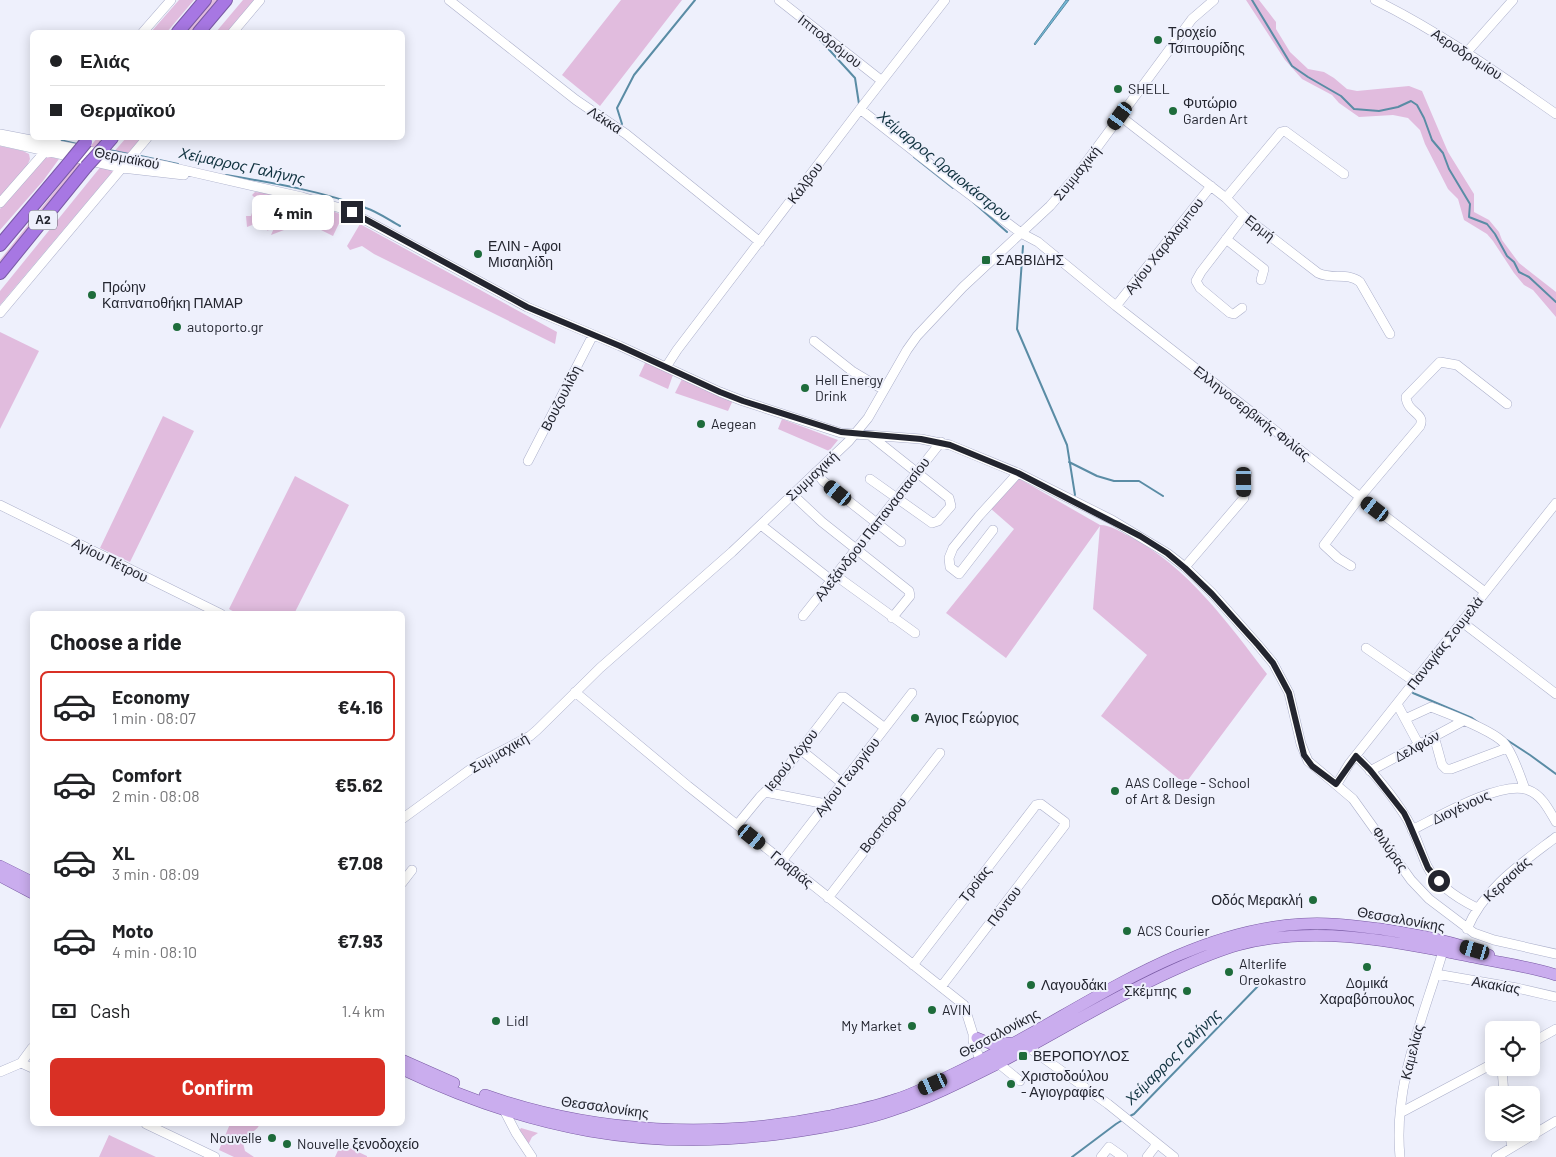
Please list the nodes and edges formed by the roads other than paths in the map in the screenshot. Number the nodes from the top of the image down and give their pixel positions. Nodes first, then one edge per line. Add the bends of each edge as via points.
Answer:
1 (171, 0) edge
2 (205, 0) edge
3 (226, 0) edge
4 (260, 0) edge
5 (449, 0) edge
6 (778, 0) edge
7 (945, 0) edge
8 (1214, 0) edge
9 (1375, 0) edge
10 (1513, 0) edge
11 (145, 30) edge
12 (180, 30) edge
13 (201, 30) edge
14 (235, 30) edge
15 (1467, 52) junction
16 (882, 81) junction
17 (860, 109) junction
18 (1556, 114) edge
19 (1120, 116) junction
20 (0, 134) edge
21 (30, 137) edge
22 (54, 140) edge
23 (88, 140) edge
24 (145, 140) edge
25 (0, 141) edge
26 (108, 142) edge
27 (44, 151) junction
28 (129, 158) junction
29 (122, 168) junction
30 (194, 174) junction
31 (1344, 174) dead end
32 (1211, 186) junction
33 (1226, 198) junction
34 (0, 202) edge
35 (1244, 216) junction
36 (1021, 233) junction
37 (1226, 239) junction
38 (760, 242) junction
39 (0, 245) edge
40 (0, 273) edge
41 (1261, 280) dead end
42 (1116, 306) junction
43 (1242, 308) dead end
44 (0, 313) edge
45 (1390, 334) dead end
46 (593, 335) junction
47 (814, 341) dead end
48 (666, 367) junction
49 (884, 390) junction
50 (1507, 404) dead end
51 (855, 434) junction
52 (871, 436) junction
53 (941, 442) junction
54 (528, 461) dead end
55 (816, 472) junction
56 (917, 472) junction
57 (1018, 473) junction
58 (1247, 474) dead end
59 (870, 479) dead end
60 (792, 494) junction
61 (1360, 497) junction
62 (897, 498) junction
63 (1556, 503) edge
64 (0, 505) edge
65 (877, 523) junction
66 (761, 524) junction
67 (993, 530) dead end
68 (901, 542) dead end
69 (856, 549) junction
70 (1351, 566) dead end
71 (1185, 568) junction
72 (833, 578) junction
73 (1485, 592) junction
74 (215, 611) edge
75 (803, 616) dead end
76 (892, 618) junction
77 (1462, 622) junction
78 (915, 634) dead end
79 (1366, 648) dead end
80 (1415, 682) junction
81 (575, 692) junction
82 (912, 693) dead end
83 (1556, 694) edge
84 (1397, 704) junction
85 (1405, 720) junction
86 (1463, 721) junction
87 (885, 728) junction
88 (1434, 736) junction
89 (1419, 745) junction
90 (1507, 748) junction
91 (801, 750) junction
92 (940, 753) dead end
93 (1356, 756) junction
94 (1370, 770) junction
95 (842, 783) junction
96 (1336, 784) junction
97 (1525, 789) junction
98 (765, 792) junction
99 (826, 804) junction
100 (1038, 804) joint
101 (405, 817) edge
102 (1556, 822) edge
103 (738, 825) junction
104 (1412, 830) junction
105 (1556, 837) edge
106 (782, 861) junction
107 (0, 866) edge
108 (412, 870) dead end
109 (0, 876) edge
110 (405, 879) edge
111 (30, 881) edge
112 (30, 892) edge
113 (828, 898) junction
114 (1477, 908) junction
115 (1467, 929) junction
116 (1443, 951) junction
117 (1556, 954) edge
118 (913, 965) junction
119 (1514, 965) junction
120 (1436, 974) junction
121 (1556, 975) edge
122 (941, 987) junction
123 (1556, 997) edge
124 (1556, 1029) edge
125 (975, 1036) junction
126 (1540, 1038) edge
127 (1016, 1042) junction
128 (1028, 1047) junction
129 (30, 1051) edge
130 (405, 1061) edge
131 (21, 1063) junction
132 (988, 1064) junction
133 (30, 1067) edge
134 (1485, 1069) edge
135 (405, 1071) edge
136 (0, 1072) edge
137 (1020, 1081) dead end
138 (504, 1110) junction
139 (1400, 1113) junction
140 (1556, 1121) edge
141 (150, 1126) edge
142 (1511, 1141) edge
143 (1157, 1144) junction
144 (1512, 1147) junction
145 (215, 1157) edge
146 (532, 1157) edge
147 (1101, 1157) edge
148 (1123, 1157) edge
149 (1147, 1157) edge
150 (1174, 1157) edge
151 (1400, 1157) edge
152 (1496, 1157) edge

1 - 11 street
2 - 12 highway
3 - 13 highway
4 - 14 street
5 - 38 street, Λέκκα via 576,100 626,134
6 - 16 street, Ιπποδρόμου
7 - 16 street, Κάλβου
8 - 19 street, Συμμαχική via 1192,19
9 - 15 street, Αεροδρομίου
10 - 15 street
15 - 18 street, Αεροδρομίου
16 - 17 street, Κάλβου
17 - 36 street, Ελληνοσερβικής Φιλίας
17 - 38 street, Κάλβου
19 - 32 street, Ερμή
19 - 36 street, Συμμαχική via 1060,195
20 - 21 street, Θερμαϊκού
22 - 27 street
22 - 28 street, Θερμαϊκού
23 - 39 highway, Α2, bridge
24 - 28 street
25 - 27 street, Θερμαϊκού
26 - 40 highway, Α2, bridge
27 - 29 street, Θερμαϊκού
27 - 34 street
28 - 29 street
28 - 30 street, Θερμαϊκού
29 - 30 street, Θερμαϊκού
29 - 44 street
30 - 46 street, Θερμαϊκού via 347,210 510,298
31 - 33 street via 1285,131
32 - 33 street, Ερμή
32 - 42 street, Αγίου Χαράλαμπου
33 - 35 street, Ερμή
35 - 37 street
35 - 45 street, Ερμή via 1318,273 1331,277 1350,276 1360,282
36 - 42 street, Ελληνοσερβικής Φιλίας via 1038,242
36 - 49 street, Συμμαχική via 926,325
37 - 41 street via 1264,269
37 - 43 street via 1196,281 1230,313
38 - 48 street, Κάλβου
42 - 61 street, Ελληνοσερβικής Φιλίας
46 - 48 street, Θερμαϊκού
46 - 54 street, Βουζουλίδη
47 - 49 street via 852,371
48 - 51 street, Θερμαϊκού via 743,401 825,428
49 - 51 street, Συμμαχική
50 - 61 street via 1457,365 1440,362 1406,397 1407,405 1421,418 1420,426
51 - 52 street, Θερμαϊκού
51 - 55 street, Συμμαχική
52 - 53 street, Θερμαϊκού
52 - 56 street
53 - 56 street, Αλεξάνδρου Παπαναστασίου
53 - 57 street, Θερμαϊκού
55 - 60 street, Συμμαχική
55 - 65 street
56 - 62 street, Αλεξάνδρου Παπαναστασίου
56 - 62 street via 949,498 949,509 932,523
57 - 67 street via 953,548 950,568 959,574
57 - 71 street, Θερμαϊκού via 1140,536
58 - 71 street via 1244,498
59 - 62 street
60 - 66 street, Συμμαχική
60 - 69 street
61 - 70 street via 1324,545
61 - 73 street, Ελληνοσερβικής Φιλίας
62 - 65 street, Αλεξάνδρου Παπαναστασίου
63 - 73 street, Παναγίας Σουμελά
64 - 74 street, Αγίου Πέτρου
65 - 68 street
65 - 69 street, Αλεξάνδρου Παπαναστασίου
66 - 72 street
66 - 81 street, Συμμαχική
69 - 72 street, Αλεξάνδρου Παπαναστασίου
69 - 76 street via 909,592
71 - 96 street, Θερμαϊκού via 1237,620 1273,663 1289,693 1304,755 1312,766
72 - 75 street, Αλεξάνδρου Παπαναστασίου
72 - 76 street
73 - 77 street, Παναγίας Σουμελά
76 - 78 street
77 - 80 street, Παναγίας Σουμελά
77 - 83 street
79 - 80 street
80 - 84 street, Παναγίας Σουμελά
81 - 101 street, Συμμαχική via 530,736 479,764
81 - 103 street, Γραβιάς
82 - 87 street, Αγίου Γεωργίου
84 - 85 street
84 - 93 street, Παναγίας Σουμελά
85 - 86 street via 1432,707
85 - 89 street
86 - 88 street, Δελφών
86 - 90 street via 1503,742
87 - 91 street, Ιερού Λόχου via 841,697
87 - 95 street, Αγίου Γεωργίου
88 - 89 street, Δελφών
88 - 90 street via 1442,766 1451,770
89 - 94 street, Δελφών
90 - 97 street
91 - 95 street
91 - 98 street, Ιερού Λόχου
92 - 113 street, Βοσπόρου
93 - 94 street
93 - 96 street, Παναγίας Σουμελά
94 - 104 street via 1404,813
95 - 99 street, Αγίου Γεωργίου
96 - 115 street, Φιλύρας via 1361,807 1420,890
97 - 102 street via 1539,797
97 - 104 street, Διογένους via 1496,791
98 - 99 street
98 - 103 street, Ιερού Λόχου
99 - 106 street, Αγίου Γεωργίου
100 - 118 street, Τροίας
100 - 122 street, Πόντου via 1065,824
103 - 106 street, Γραβιάς
104 - 114 street via 1428,868 1453,893
105 - 114 street, Κερασιάς via 1502,879
106 - 113 street, Γραβιάς
107 - 111 main road
108 - 110 street
109 - 112 main road
113 - 118 street, Γραβιάς
114 - 115 street, Κερασιάς
115 - 117 street, Φιλύρας via 1494,940
116 - 119 main road, Θεσσαλονίκης
116 - 120 street, Καμελίας
116 - 128 main road, Θεσσαλονίκης via 1344,936 1296,936 1238,945 1195,960 1141,985
118 - 122 street, Γραβιάς
119 - 121 main road, Θεσσαλονίκης
119 - 127 main road, Θεσσαλονίκης via 1441,940 1404,933 1332,924 1284,926 1230,937 1184,952
120 - 123 street, Ακακίας
120 - 139 street, Καμελίας via 1412,1047
122 - 125 street, Γραβιάς via 964,1005
124 - 126 street
125 - 127 main road via 994,1044
125 - 132 street, Γραβιάς via 982,1044
127 - 132 main road, Θεσσαλονίκης
128 - 132 main road, Θεσσαλονίκης
128 - 143 street via 1108,1104
129 - 131 street
130 - 132 main road, Θεσσαλονίκης via 485,1095 557,1116 635,1127 691,1130 772,1126 859,1110 896,1100
131 - 133 street
131 - 136 street
132 - 137 street
132 - 138 main road, Θεσσαλονίκης via 936,1093 890,1111 810,1130 761,1136 703,1140 634,1138 570,1128
134 - 139 street
135 - 138 main road, Θεσσαλονίκης
138 - 146 street
139 - 151 street, Καμελίας
140 - 144 street
141 - 145 street
142 - 144 street
143 - 149 street
143 - 150 street
144 - 152 street
147 - 148 street via 1110,1147

